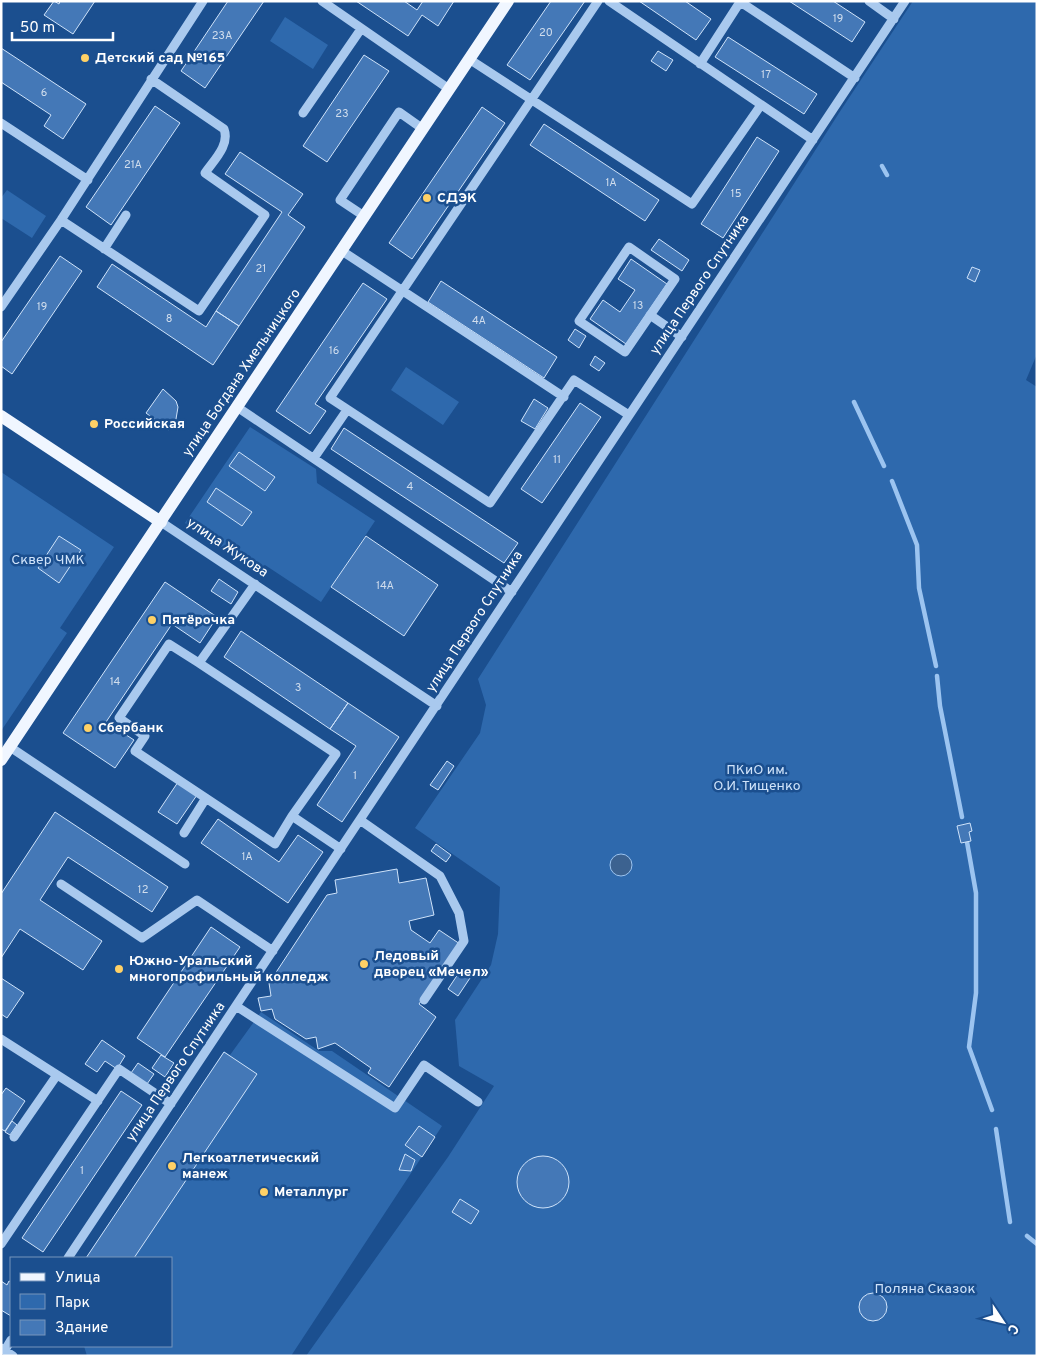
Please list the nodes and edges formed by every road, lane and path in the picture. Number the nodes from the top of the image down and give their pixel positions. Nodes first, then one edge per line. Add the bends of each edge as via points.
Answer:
1 (203, 1) edge
2 (322, 1) edge
3 (508, 1) edge
4 (598, 1) edge
5 (609, 1) edge
6 (869, 1) edge
7 (906, 1) edge
8 (740, 2) edge
9 (894, 19) junction
10 (361, 29) junction
11 (470, 58) junction
12 (700, 64) junction
13 (854, 78) junction
14 (151, 79) junction
15 (450, 89) junction
16 (532, 98) junction
17 (761, 105) junction
18 (303, 113) dead end
19 (1, 123) edge
20 (423, 129) junction
21 (813, 140) junction
22 (88, 180) junction
23 (126, 215) dead end
24 (364, 216) junction
25 (61, 220) junction
26 (104, 249) junction
27 (342, 251) junction
28 (402, 289) junction
29 (1, 307) edge
30 (650, 315) junction
31 (682, 337) junction
32 (564, 397) junction
33 (238, 407) junction
34 (347, 410) junction
35 (628, 416) junction
36 (3, 420) edge
37 (314, 458) junction
38 (161, 522) junction
39 (255, 584) junction
40 (512, 592) junction
41 (199, 663) junction
42 (437, 706) junction
43 (10, 747) junction
44 (1, 760) edge
45 (206, 798) junction
46 (292, 816) junction
47 (360, 820) junction
48 (184, 833) dead end
49 (341, 849) junction
50 (185, 864) dead end
51 (61, 884) dead end
52 (273, 951) junction
53 (424, 1000) dead end
54 (236, 1006) junction
55 (1, 1039) edge
56 (56, 1074) junction
57 (98, 1101) junction
58 (478, 1102) dead end
59 (170, 1104) junction
60 (14, 1137) dead end
61 (1, 1244) edge
62 (69, 1257) edge
63 (3, 1349) edge
64 (13, 1356) edge

1 - 14 street
2 - 10 street
3 - 11 main road, улица Богдана Хмельницкого
4 - 16 street
5 - 12 street
6 - 9 street
7 - 9 street, улица Первого Спутника
8 - 12 street
8 - 13 street
9 - 13 street, улица Первого Спутника
10 - 15 street
10 - 18 street
11 - 15 main road, улица Богдана Хмельницкого
11 - 16 street
12 - 17 street
13 - 21 street, улица Первого Спутника
14 - 22 street
14 - 26 street via 224,129 224,144 205,173 265,215 199,311
15 - 20 main road, улица Богдана Хмельницкого
16 - 17 street via 692,204
16 - 28 street
17 - 21 street
19 - 22 street
20 - 24 main road, улица Богдана Хмельницкого
20 - 24 street via 399,112 340,200
21 - 31 street, улица Первого Спутника
22 - 25 street
23 - 26 street
24 - 27 main road, улица Богдана Хмельницкого
25 - 26 street
25 - 29 street
27 - 28 street
27 - 33 main road, улица Богдана Хмельницкого
28 - 32 street
28 - 34 street via 330,398
30 - 30 street via 625,352 579,320 629,248 675,279
30 - 31 street
31 - 35 street, улица Первого Спутника
32 - 34 street via 490,504
32 - 35 street via 574,380
33 - 37 street
33 - 38 main road, улица Богдана Хмельницкого
34 - 37 street
35 - 40 street, улица Первого Спутника
36 - 38 main road, улица Жукова
37 - 40 street
38 - 39 street, улица Жукова
38 - 43 main road, улица Богдана Хмельницкого
39 - 41 street
39 - 42 street, улица Жукова
40 - 42 street, улица Первого Спутника
41 - 45 street via 169,644 119,718 145,736 135,751
41 - 46 street via 336,754
42 - 47 street, улица Первого Спутника
43 - 44 main road, улица Богдана Хмельницкого
43 - 50 street
45 - 46 street via 275,844
45 - 48 street
46 - 49 street
47 - 49 street, улица Первого Спутника
47 - 53 street via 440,876 459,913 464,942
49 - 52 street, улица Первого Спутника
51 - 52 street via 142,938 197,900
52 - 54 street, улица Первого Спутника
54 - 58 street via 395,1108 424,1065
54 - 59 street, улица Первого Спутника
55 - 56 street
56 - 57 street
56 - 60 street
57 - 59 street via 119,1070
57 - 61 street
59 - 62 street, улица Первого Спутника
63 - 64 street

